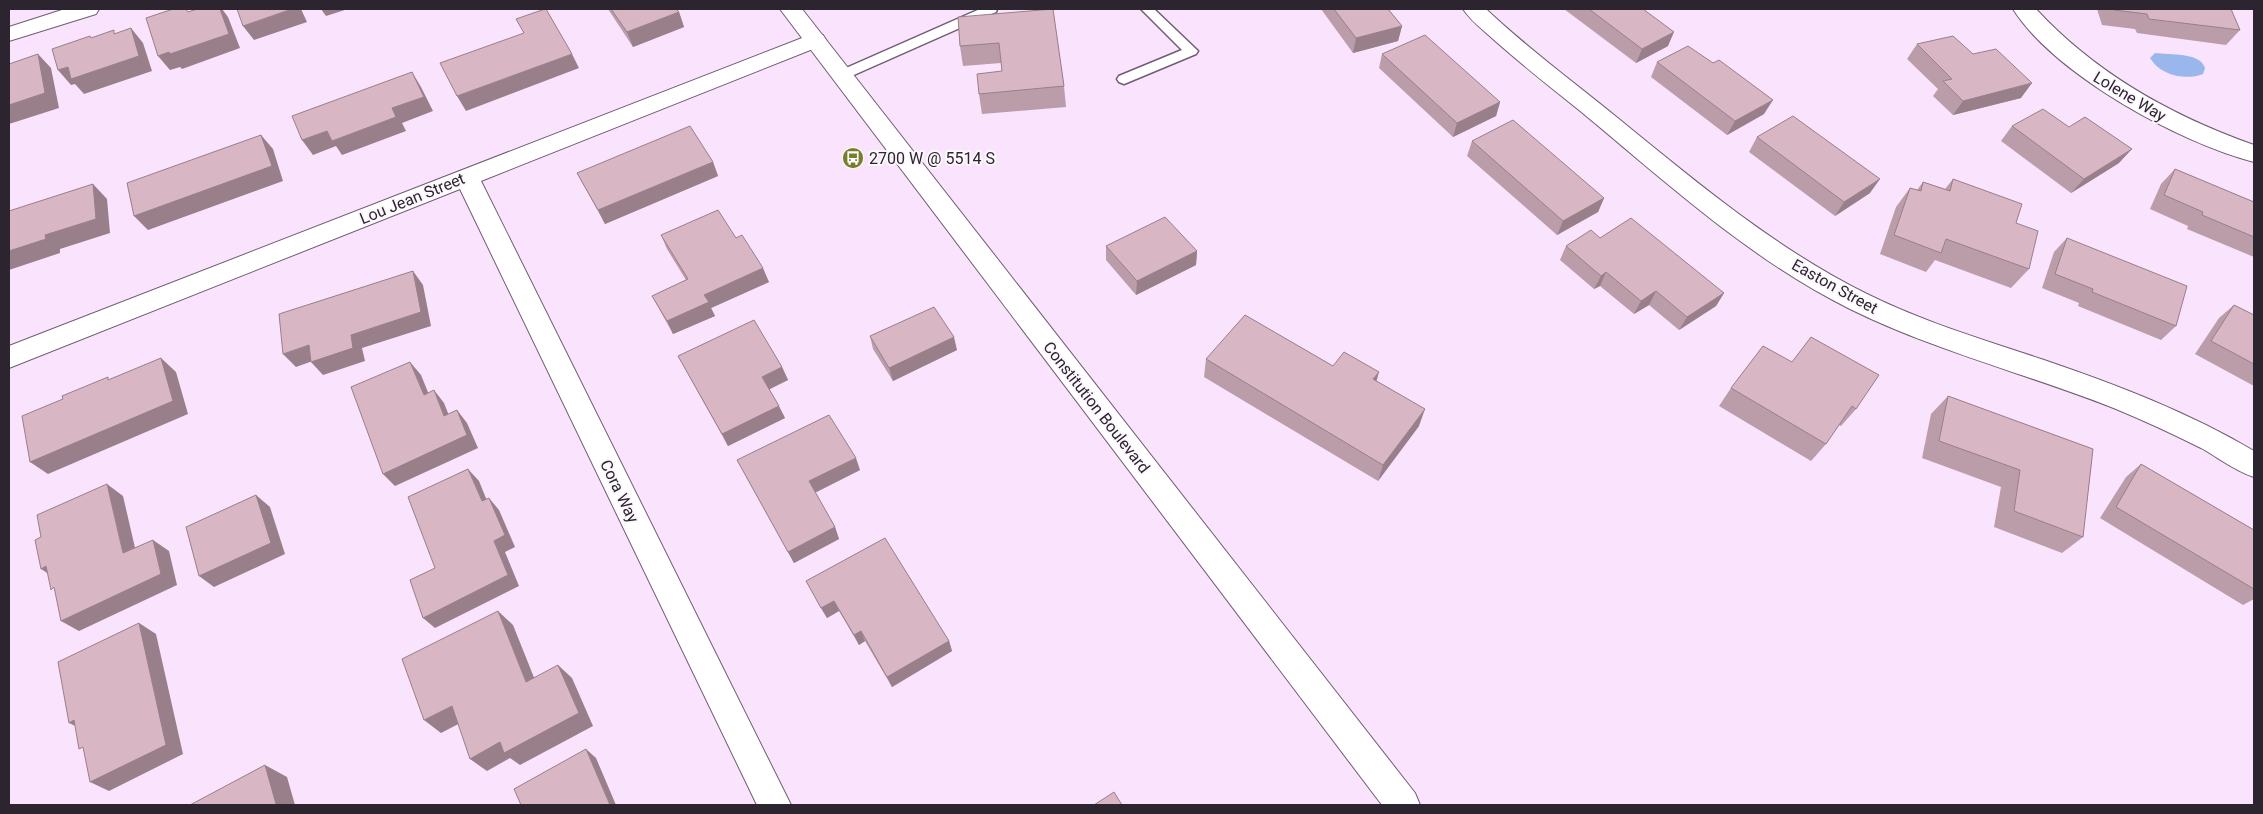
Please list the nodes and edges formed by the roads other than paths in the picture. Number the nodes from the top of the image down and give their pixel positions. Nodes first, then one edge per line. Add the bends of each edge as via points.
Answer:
1 (88, 9) edge
2 (791, 9) edge
3 (991, 9) edge
4 (1147, 9) edge
5 (1474, 9) edge
6 (2024, 9) edge
7 (50, 15) edge
8 (9, 34) edge
9 (815, 40) junction
10 (842, 75) junction
11 (1124, 78) dead end
12 (2254, 154) edge
13 (466, 176) junction
14 (9, 357) edge
15 (2254, 464) edge
16 (774, 805) edge
17 (1403, 805) edge

1 - 7 street
2 - 9 street, Constitution Boulevard
3 - 10 lane
4 - 11 lane via 1191,51
5 - 15 street, Easton Street via 1512,44 1694,191 1813,278 1901,320 2176,423
6 - 12 street, Lolene Way via 2062,49 2123,95 2183,126
7 - 8 street
9 - 10 street, Constitution Boulevard
9 - 13 street, Lou Jean Street
10 - 17 street, Constitution Boulevard
13 - 14 street, Lou Jean Street
13 - 16 street, Cora Way

